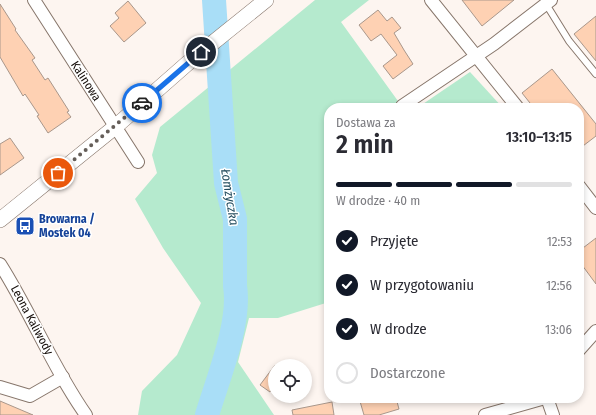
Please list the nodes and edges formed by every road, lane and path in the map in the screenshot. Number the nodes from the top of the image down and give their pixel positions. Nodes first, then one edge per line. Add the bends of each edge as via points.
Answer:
1 (34, 0) edge
2 (266, 0) edge
3 (431, 0) edge
4 (549, 2) edge
5 (477, 55) junction
6 (596, 74) edge
7 (406, 103) edge
8 (514, 103) edge
9 (115, 127) junction
10 (138, 162) dead end
11 (584, 192) edge
12 (596, 208) edge
13 (0, 220) edge
14 (0, 264) edge
15 (596, 331) edge
16 (584, 344) edge
17 (62, 377) junction
18 (0, 386) edge
19 (528, 403) edge
20 (548, 403) edge
21 (86, 415) edge
22 (485, 415) edge
23 (553, 415) edge

1 - 9 street, Kalinowa
2 - 9 street via 189,62
3 - 5 street
4 - 5 street
4 - 6 lane via 569,41
5 - 7 street
5 - 8 street
9 - 10 street, Kalinowa
9 - 13 street
11 - 12 street
14 - 17 street, Leona Kaliwody
15 - 16 street
17 - 18 street via 30,396
17 - 21 street, Leona Kaliwody
19 - 22 street
20 - 23 street

